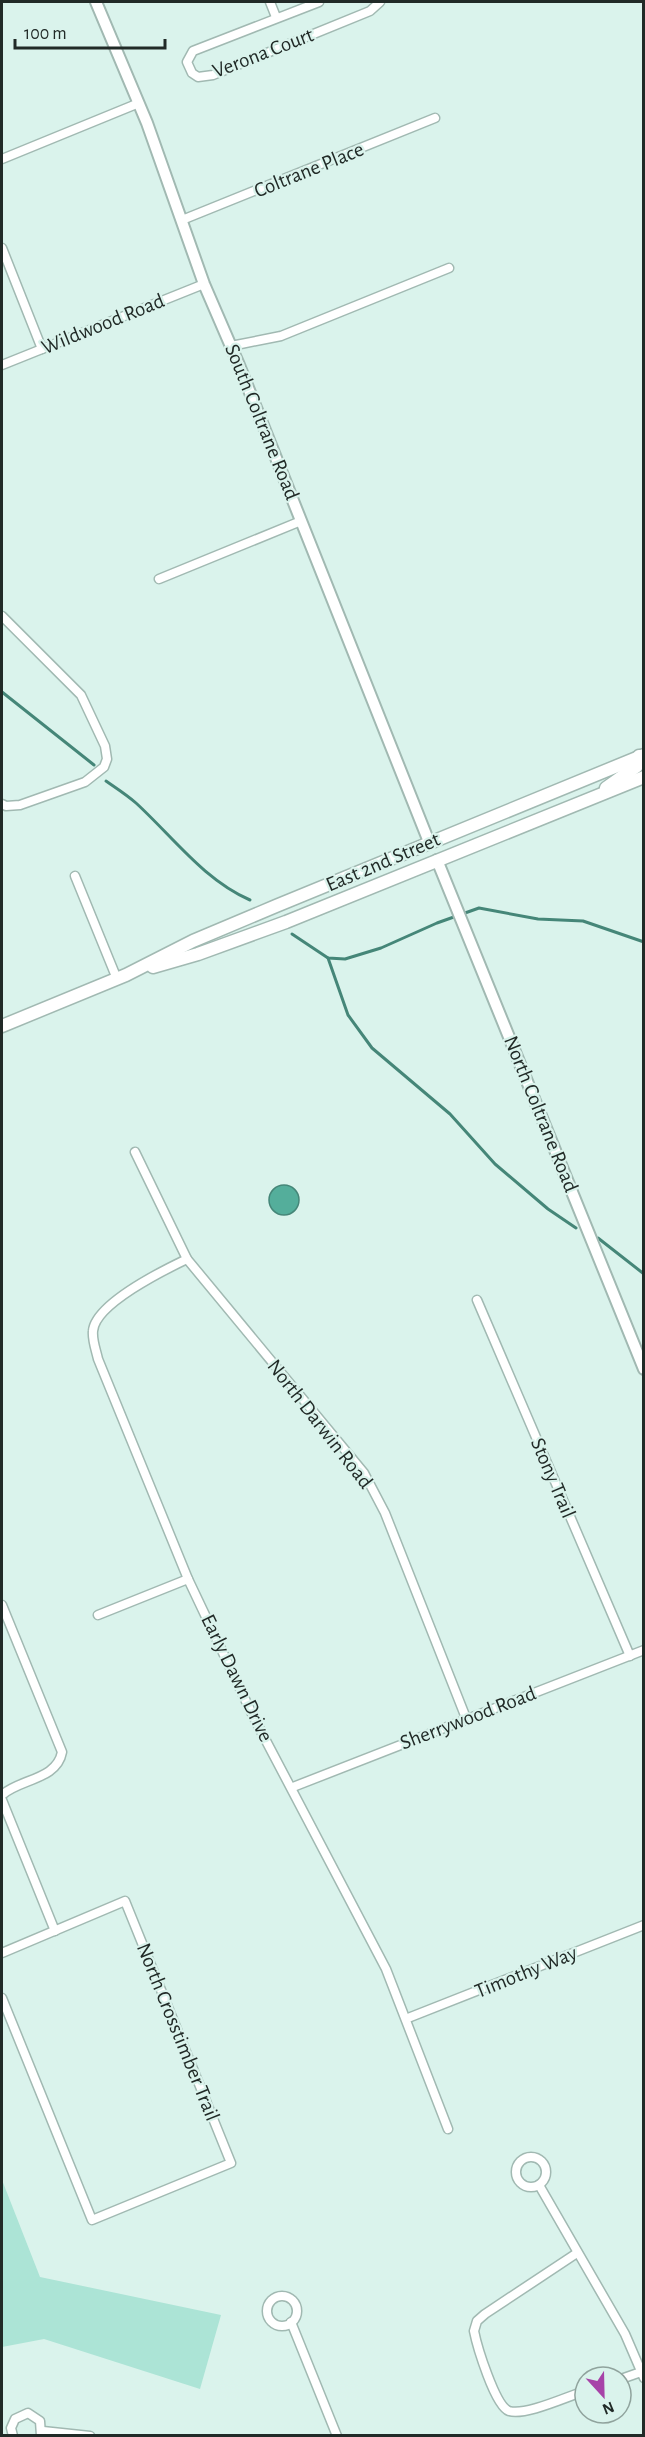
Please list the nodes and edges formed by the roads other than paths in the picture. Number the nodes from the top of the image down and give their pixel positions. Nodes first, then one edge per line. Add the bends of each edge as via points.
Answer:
1 (96, 2) edge
2 (270, 2) edge
3 (319, 2) edge
4 (380, 2) edge
5 (276, 17) junction
6 (139, 103) junction
7 (435, 118) dead end
8 (2, 159) edge
9 (182, 220) junction
10 (2, 248) edge
11 (4, 263) edge
12 (449, 268) dead end
13 (204, 284) junction
14 (231, 346) junction
15 (42, 349) junction
16 (2, 365) edge
17 (302, 521) junction
18 (159, 579) dead end
19 (2, 616) edge
20 (641, 755) edge
21 (644, 777) edge
22 (591, 799) junction
23 (4, 805) edge
24 (429, 843) junction
25 (437, 860) junction
26 (75, 876) dead end
27 (122, 977) junction
28 (2, 1026) edge
29 (135, 1152) dead end
30 (186, 1259) junction
31 (477, 1300) dead end
32 (644, 1370) edge
33 (188, 1579) junction
34 (2, 1605) edge
35 (98, 1615) dead end
36 (644, 1650) edge
37 (630, 1656) junction
38 (466, 1718) junction
39 (292, 1787) junction
40 (2, 1795) edge
41 (2, 1800) edge
42 (644, 1925) edge
43 (55, 1931) junction
44 (2, 1953) edge
45 (2, 1998) edge
46 (408, 2018) junction
47 (448, 2129) dead end
48 (538, 2184) dead end
49 (577, 2253) junction
50 (291, 2322) dead end
51 (642, 2375) edge
52 (573, 2395) edge
53 (42, 2433) edge
54 (13, 2436) edge
55 (90, 2436) edge
56 (337, 2436) edge

1 - 6 main road, South Coltrane Road
2 - 5 street
3 - 5 street, Verona Court
4 - 5 street, Verona Court via 370,11 213,75 198,77 190,70 187,62 193,51
6 - 8 street
6 - 9 main road, South Coltrane Road
7 - 9 street, Coltrane Place
9 - 13 main road, South Coltrane Road
10 - 11 street
11 - 15 street
12 - 14 street via 281,336
13 - 14 main road, South Coltrane Road
13 - 15 street, Wildwood Road
14 - 17 main road, South Coltrane Road
15 - 16 street, Wildwood Road
17 - 18 street
17 - 24 main road, South Coltrane Road
19 - 23 street via 81,695 105,746 107,759 104,767 85,782 20,805
20 - 22 main road via 637,766
20 - 24 main road, East 2nd Street
21 - 22 main road, East 2nd Street
22 - 25 main road, East 2nd Street
24 - 25 main road
24 - 27 main road, East 2nd Street via 193,941
25 - 27 main road, East 2nd Street via 198,954
25 - 32 main road, North Coltrane Road
26 - 27 street
27 - 28 main road, East 2nd Street
29 - 30 street, North Darwin Road
30 - 33 street, Early Dawn Drive via 127,1293 99,1317 93,1329 98,1359
30 - 38 street, North Darwin Road via 364,1473 385,1513
31 - 37 street, Stony Trail
33 - 35 street
33 - 39 street, Early Dawn Drive via 252,1714
34 - 40 street via 62,1752 53,1769 9,1788
36 - 37 street, Sherrywood Road
37 - 38 street, Sherrywood Road
38 - 39 street, Sherrywood Road
39 - 46 street, Early Dawn Drive
41 - 43 street
42 - 46 street, Timothy Way
43 - 44 street
43 - 45 street, North Crosstimber Trail via 125,1901 231,2163 92,2220
46 - 47 street, Early Dawn Drive
48 - 49 street
49 - 51 street via 625,2334
49 - 52 street via 477,2321 474,2331 503,2407 510,2411 533,2408
50 - 56 street
53 - 54 street via 37,2417 23,2414 12,2423
53 - 55 street

